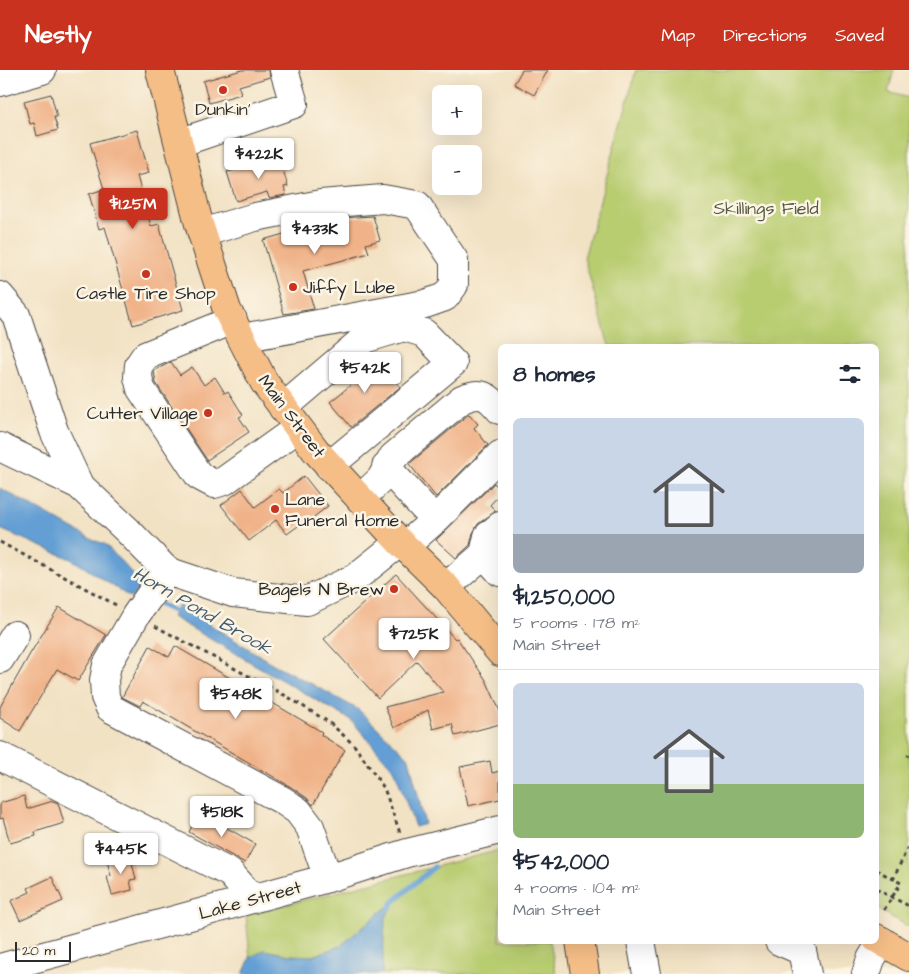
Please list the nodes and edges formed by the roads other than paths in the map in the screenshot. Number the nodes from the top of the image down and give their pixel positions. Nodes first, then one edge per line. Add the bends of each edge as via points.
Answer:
1 (42, 70) edge
2 (160, 70) edge
3 (284, 70) edge
4 (0, 82) edge
5 (179, 143) junction
6 (202, 233) junction
7 (0, 296) edge
8 (237, 329) junction
9 (498, 408) edge
10 (291, 418) junction
11 (0, 446) edge
12 (498, 457) edge
13 (329, 466) junction
14 (386, 468) junction
15 (79, 485) junction
16 (360, 499) junction
17 (435, 520) junction
18 (498, 528) edge
19 (402, 545) junction
20 (492, 563) edge
21 (446, 587) junction
22 (149, 596) junction
23 (16, 635) dead end
24 (498, 648) edge
25 (0, 659) edge
26 (0, 756) edge
27 (498, 830) edge
28 (328, 878) junction
29 (253, 899) junction
30 (880, 930) edge
31 (580, 944) edge
32 (642, 944) edge
33 (785, 944) edge
34 (876, 944) edge
35 (909, 957) edge
36 (0, 968) edge
37 (585, 974) edge
38 (647, 974) edge
39 (806, 974) edge
40 (866, 974) edge

1 - 4 street
2 - 5 main road, Main Street
3 - 5 street via 294,104
5 - 6 main road, Main Street
6 - 8 main road, Main Street
6 - 8 street via 255,217 321,204 383,199 416,205 454,260 454,285 445,297 416,306
7 - 15 street via 16,315 54,431
8 - 10 main road, Main Street via 264,382
8 - 10 street via 145,356 139,365 138,377 151,406 199,476 214,484 224,481
9 - 14 street via 481,394 462,399 393,457
10 - 13 main road, Main Street
10 - 13 street via 364,340 404,327 424,333 453,363
11 - 15 street
12 - 17 street
13 - 16 main road, Main Street
14 - 16 street via 381,479
14 - 17 street
15 - 22 street via 127,530
16 - 19 main road, Main Street
17 - 19 street
18 - 20 street via 488,536
19 - 21 main road, Main Street
19 - 22 street via 355,578 307,601 234,593
20 - 21 street
21 - 24 main road, Main Street
22 - 28 street via 107,665 105,697 110,708 298,811 310,827
23 - 25 street
26 - 29 street via 230,873
27 - 28 street, Lake Street via 407,853
28 - 29 street, Lake Street
29 - 36 street, Lake Street
30 - 35 main road
31 - 37 main road
32 - 38 street
33 - 39 street via 802,951
34 - 40 street

